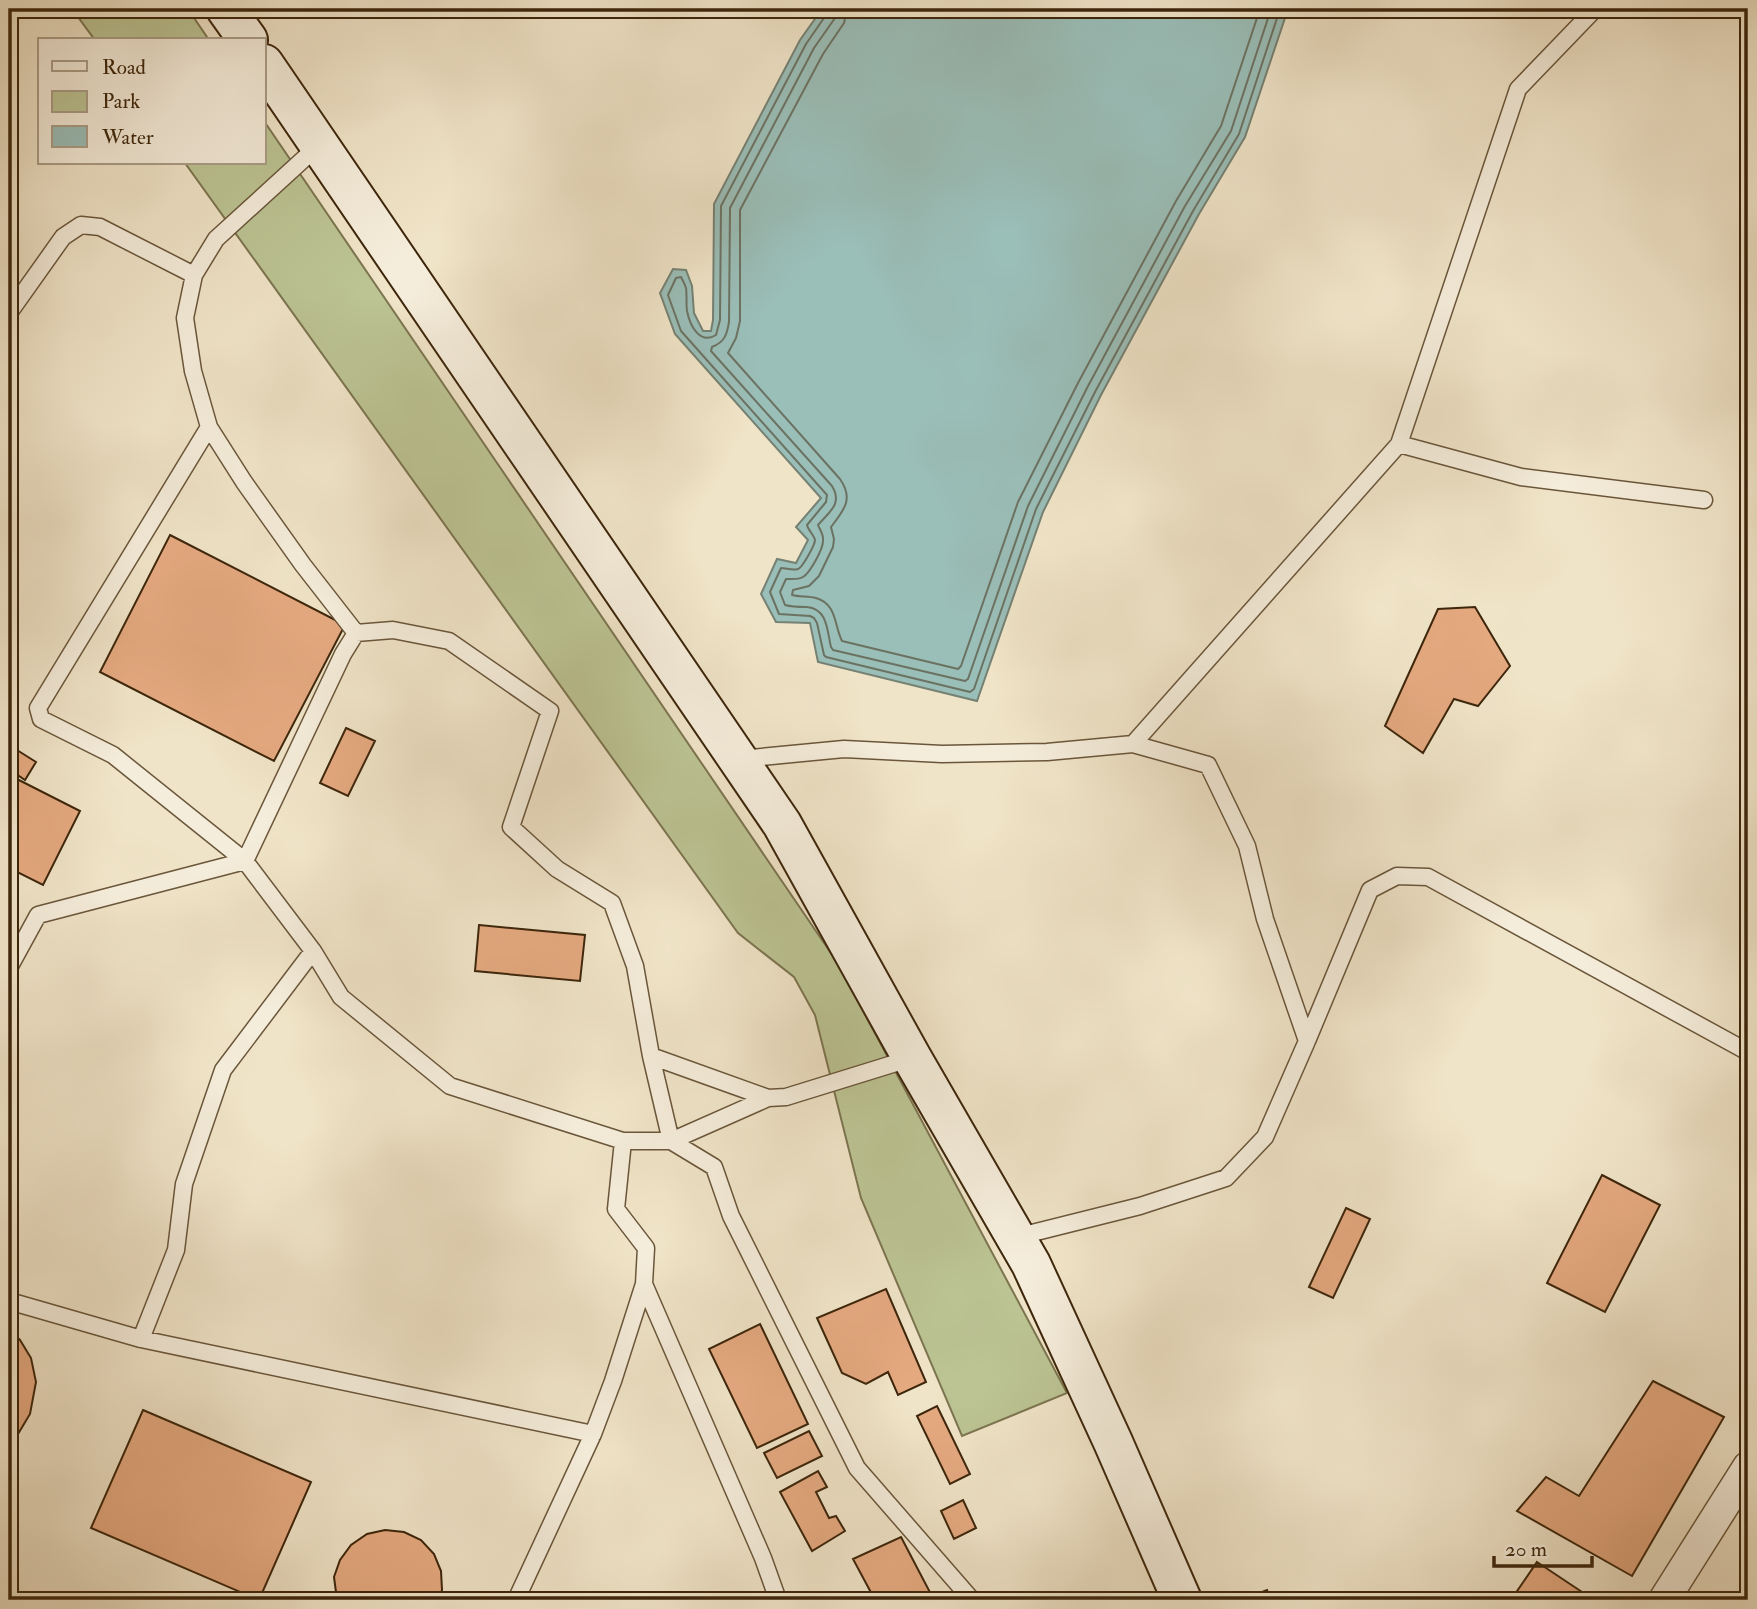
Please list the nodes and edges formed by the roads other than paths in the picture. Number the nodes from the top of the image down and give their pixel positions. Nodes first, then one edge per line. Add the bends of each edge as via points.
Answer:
1 (226, 9) edge
2 (1595, 9) edge
3 (247, 38) edge
4 (266, 67) edge
5 (319, 145) junction
6 (194, 275) junction
7 (9, 313) edge
8 (209, 427) junction
9 (1399, 444) junction
10 (1704, 500) dead end
11 (356, 633) junction
12 (1133, 744) junction
13 (738, 759) junction
14 (245, 861) junction
15 (313, 951) junction
16 (9, 968) edge
17 (1307, 1041) junction
18 (1748, 1052) edge
19 (651, 1056) junction
20 (912, 1058) junction
21 (768, 1098) junction
22 (623, 1141) junction
23 (671, 1141) junction
24 (1016, 1237) junction
25 (644, 1284) junction
26 (9, 1301) edge
27 (141, 1339) junction
28 (593, 1434) junction
29 (1748, 1467) edge
30 (516, 1600) edge
31 (778, 1600) edge
32 (972, 1600) edge
33 (1182, 1600) edge
34 (1664, 1600) edge

1 - 3 main road
2 - 9 lane via 1518,89
4 - 5 main road
5 - 6 lane via 216,239
5 - 13 main road
6 - 7 lane via 100,227 81,226 63,237
6 - 8 lane via 185,318 193,371
8 - 11 lane via 296,555
8 - 14 lane via 38,714 113,755
9 - 10 lane via 1521,477
9 - 12 lane
11 - 14 lane
11 - 19 lane via 393,630 449,641 551,711 511,827 557,869 612,903 635,966
12 - 13 lane via 1047,752 844,750
12 - 17 lane via 1208,765 1247,846 1265,919
13 - 20 main road via 782,824
14 - 15 lane
14 - 16 lane via 38,915
15 - 22 lane via 341,997 450,1086
15 - 27 lane via 223,1070 184,1184 176,1250
17 - 18 lane via 1370,890 1397,876 1428,877
17 - 24 lane via 1265,1137 1226,1178 1140,1206
19 - 21 lane
19 - 23 lane
20 - 21 lane via 786,1097
20 - 24 main road
21 - 23 lane
22 - 23 lane
22 - 25 lane via 616,1209 646,1248
23 - 32 lane via 714,1167 731,1216 857,1468
24 - 33 main road
25 - 28 lane
25 - 31 lane
26 - 27 lane
27 - 28 lane
28 - 30 lane
29 - 34 street

